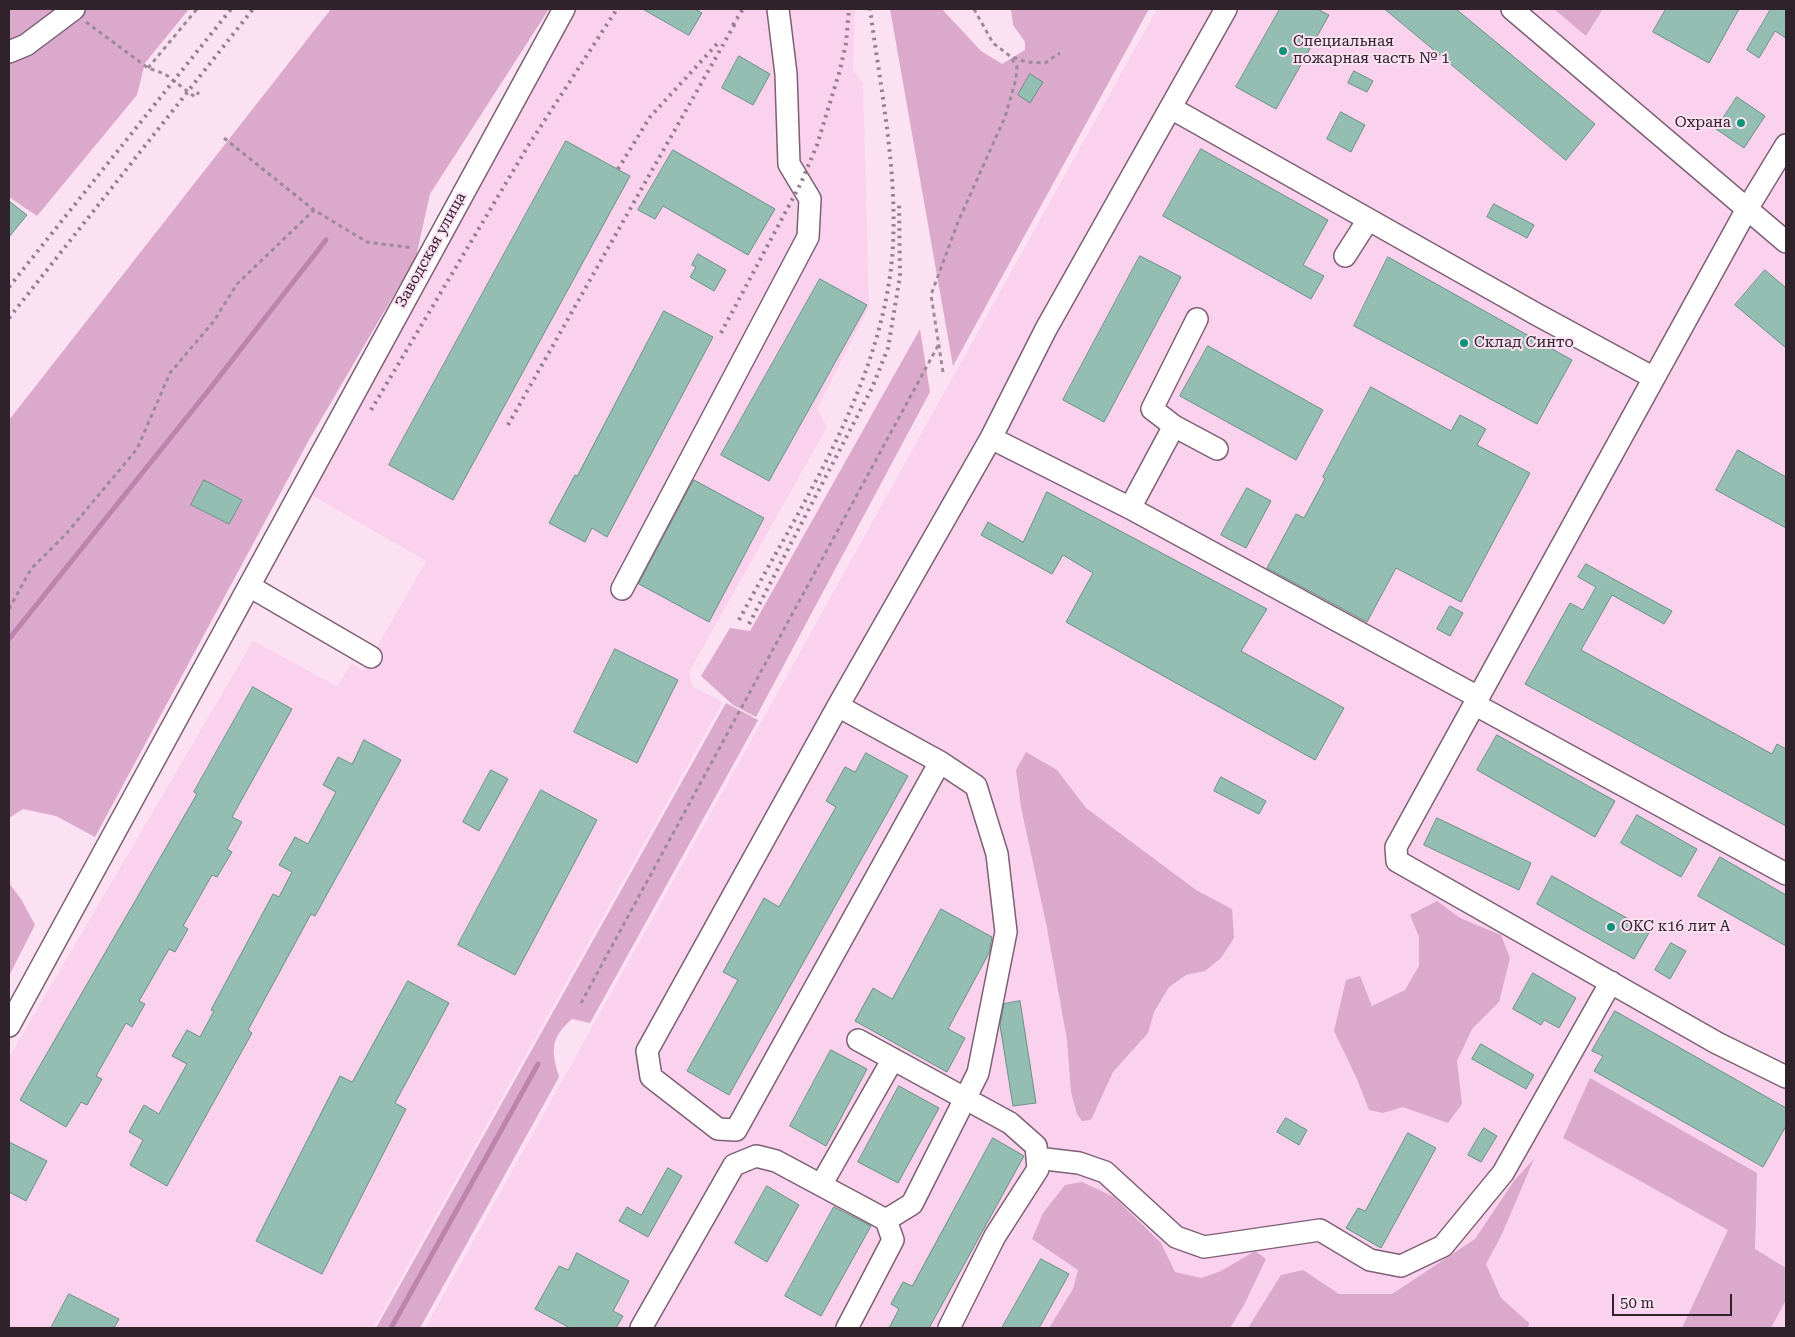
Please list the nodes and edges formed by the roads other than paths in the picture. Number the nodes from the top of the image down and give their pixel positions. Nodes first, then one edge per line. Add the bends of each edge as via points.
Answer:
1 (564, 9) edge
2 (778, 9) edge
3 (1226, 9) edge
4 (1512, 9) edge
5 (80, 13) edge
6 (9, 52) edge
7 (1171, 108) junction
8 (1786, 145) edge
9 (1747, 209) junction
10 (1368, 220) junction
11 (1786, 242) edge
12 (1345, 256) dead end
13 (1197, 319) dead end
14 (1654, 378) junction
15 (1174, 426) junction
16 (991, 438) junction
17 (1217, 449) dead end
18 (1130, 508) junction
19 (249, 586) junction
20 (622, 589) dead end
21 (371, 657) dead end
22 (1476, 701) junction
23 (838, 706) junction
24 (940, 762) junction
25 (1786, 874) edge
26 (1611, 982) junction
27 (9, 1026) edge
28 (858, 1040) dead end
29 (893, 1059) junction
30 (1786, 1078) edge
31 (965, 1098) junction
32 (1037, 1158) junction
33 (821, 1185) junction
34 (886, 1220) junction
35 (641, 1328) edge
36 (846, 1328) edge
37 (949, 1328) edge

1 - 19 street, Заводская улица
2 - 20 street via 786,74 789,164 810,199 808,237
3 - 7 street
4 - 9 street
5 - 6 street via 26,46
7 - 10 street
7 - 16 street via 1046,329
8 - 9 street
9 - 11 street
9 - 14 street
10 - 12 street
10 - 14 street
13 - 15 street via 1152,409
14 - 22 street
15 - 17 street
15 - 18 street
16 - 18 street
16 - 23 street
18 - 22 street
19 - 21 street
19 - 27 street, Заводская улица
22 - 25 street
22 - 26 street via 1396,847 1397,861
23 - 24 street
23 - 24 street via 647,1051 651,1077 718,1129 736,1130
24 - 31 street via 976,786 997,854 1006,932 978,1073
26 - 30 street
26 - 32 street via 1504,1173 1443,1246 1401,1266 1370,1260 1320,1230 1204,1247 1176,1238 1105,1172 1079,1163
28 - 29 street
29 - 31 street
29 - 33 street
31 - 32 street via 1010,1123 1036,1146
31 - 34 street via 912,1204
32 - 37 street via 1038,1169 995,1236
33 - 34 street
33 - 35 street via 776,1161 756,1156 734,1165
34 - 36 street via 893,1240

